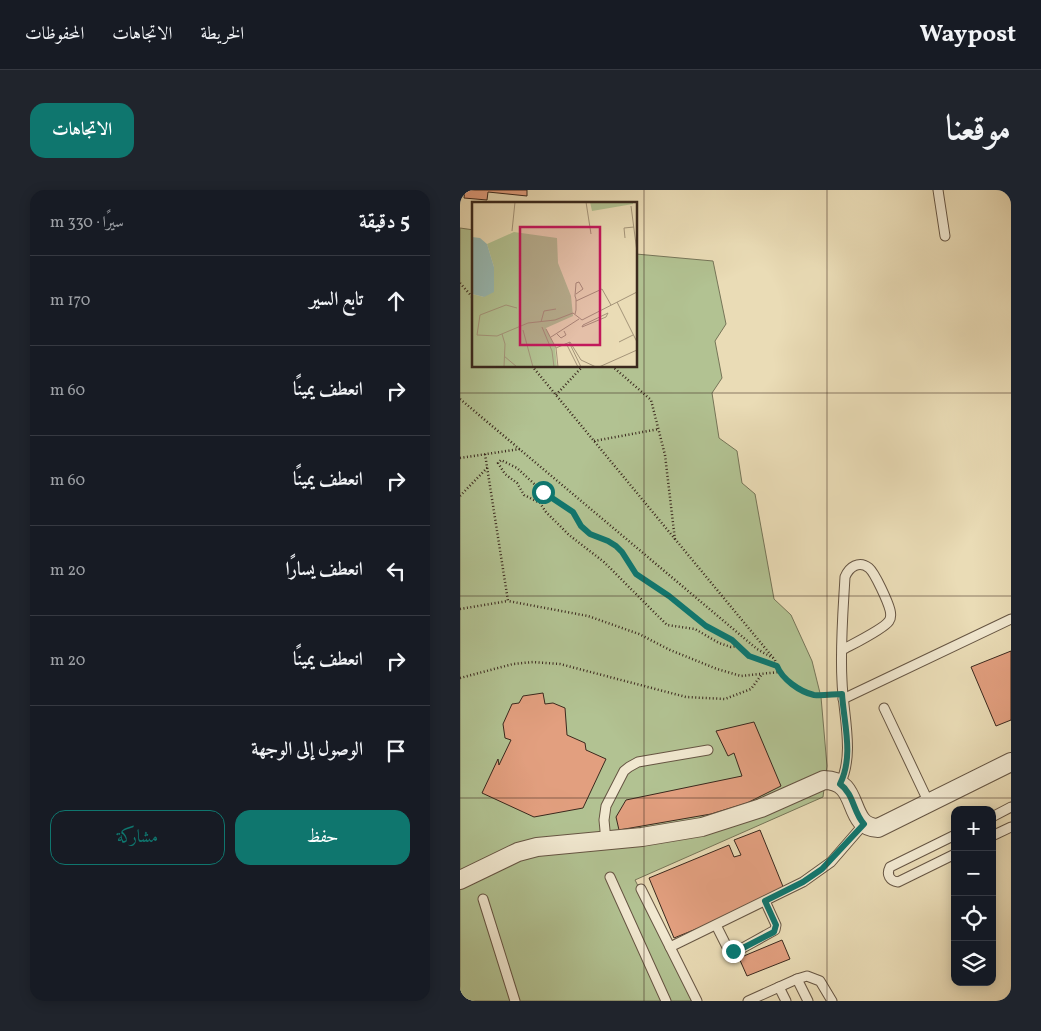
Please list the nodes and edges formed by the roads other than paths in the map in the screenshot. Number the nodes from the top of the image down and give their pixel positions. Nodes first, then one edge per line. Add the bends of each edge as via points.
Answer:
1 (938, 190) edge
2 (945, 236) dead end
3 (1011, 619) edge
4 (842, 650) junction
5 (843, 697) junction
6 (884, 708) dead end
7 (708, 750) dead end
8 (1011, 762) edge
9 (840, 784) junction
10 (929, 803) junction
11 (1011, 808) edge
12 (996, 815) edge
13 (864, 824) junction
14 (1011, 827) edge
15 (996, 834) edge
16 (951, 837) edge
17 (606, 841) junction
18 (951, 856) edge
19 (610, 877) dead end
20 (460, 880) edge
21 (641, 889) dead end
22 (483, 899) dead end
23 (765, 901) junction
24 (716, 925) junction
25 (670, 947) junction
26 (797, 979) junction
27 (779, 987) junction
28 (515, 1001) edge
29 (666, 1001) edge
30 (697, 1001) edge
31 (748, 1001) edge
32 (786, 1001) edge
33 (808, 1001) edge
34 (832, 1001) edge

1 - 2 lane
3 - 5 lane
4 - 4 lane via 845,577 850,568 864,566 873,572 890,608 890,617 886,625
4 - 5 lane
5 - 9 lane via 848,758
6 - 10 lane
7 - 17 lane via 638,762 628,767 606,806
8 - 10 street
9 - 13 street via 848,792
9 - 17 street via 830,780 818,781 761,808 702,827
10 - 13 street via 883,827 873,828
11 - 12 lane
13 - 23 lane via 822,869
14 - 15 lane
16 - 18 lane via 890,867 889,877 898,882
17 - 20 street via 537,847 518,852
19 - 29 lane
21 - 25 lane
22 - 28 lane
23 - 24 lane
23 - 24 lane via 776,923 775,930 739,950 727,948
24 - 25 lane
25 - 30 lane
26 - 27 lane
26 - 33 lane
26 - 34 lane via 806,976 816,978 824,985
27 - 31 lane
27 - 32 lane

